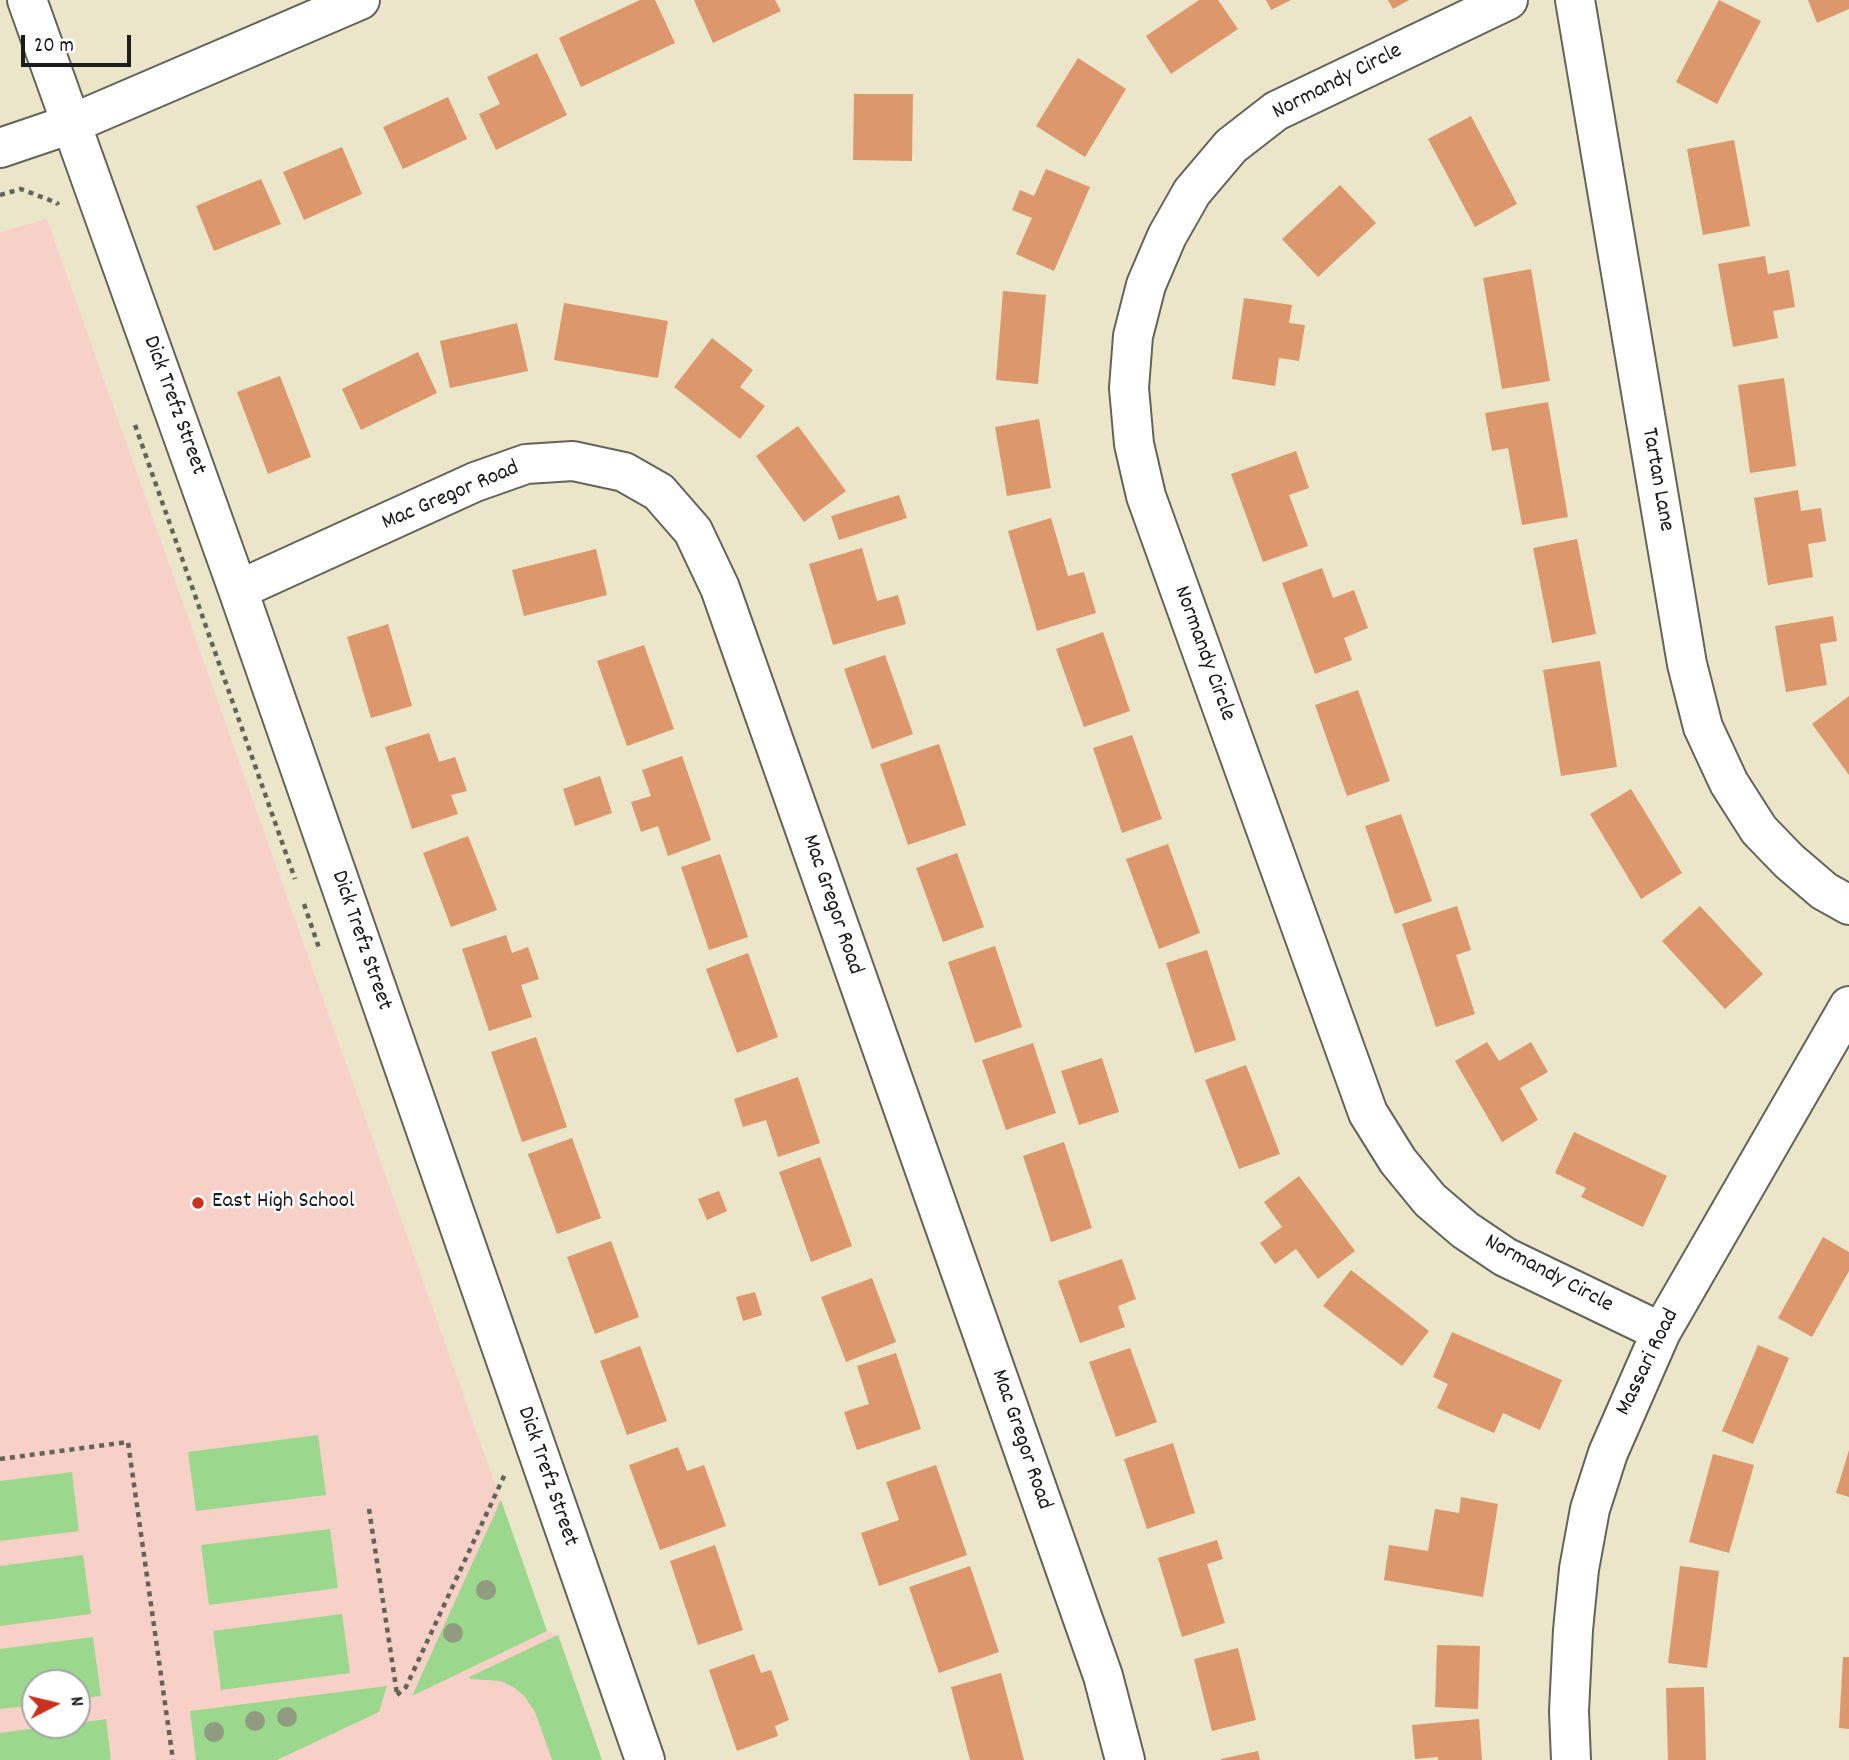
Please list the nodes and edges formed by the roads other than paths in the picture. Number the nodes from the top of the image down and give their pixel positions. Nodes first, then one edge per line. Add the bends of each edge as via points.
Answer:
1 (27, 0) edge
2 (360, 0) edge
3 (1508, 0) edge
4 (1575, 0) edge
5 (71, 124) junction
6 (0, 148) edge
7 (238, 590) junction
8 (1849, 905) edge
9 (1849, 1006) edge
10 (1661, 1332) junction
11 (645, 1760) edge
12 (1125, 1760) edge
13 (1571, 1760) edge

1 - 5 street, Dick Trefz Street
2 - 5 street
3 - 10 street, Normandy Circle via 1276,111 1231,146 1192,192 1146,285 1133,336 1129,388 1134,444 1146,496 1368,1113 1430,1200 1465,1230 1505,1257
4 - 8 street, Tartan Lane via 1687,664 1703,727 1729,783 1759,830 1824,891
5 - 6 street
5 - 7 street, Dick Trefz Street
7 - 11 street, Dick Trefz Street
7 - 12 street, Mac Gregor Road via 475,482 527,464 573,461 624,472 659,492 693,531 724,601 1099,1662
9 - 10 street, Massari Road
10 - 13 street, Massari Road via 1608,1453 1590,1508 1573,1630

